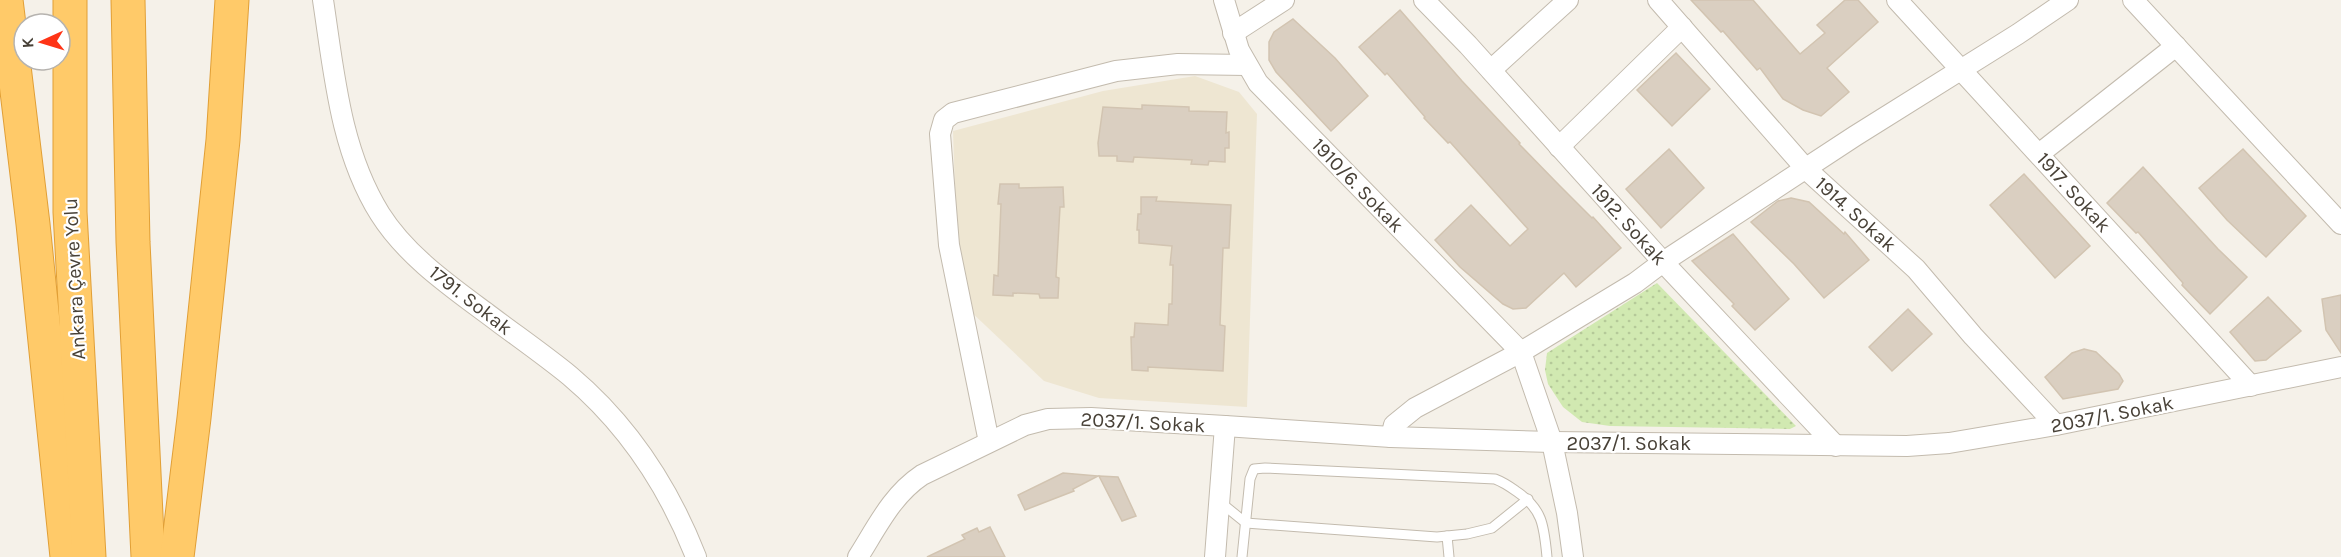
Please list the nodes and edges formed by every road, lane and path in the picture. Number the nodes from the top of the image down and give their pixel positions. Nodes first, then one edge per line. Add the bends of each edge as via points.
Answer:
1 (6, 0) edge
2 (70, 0) edge
3 (128, 0) edge
4 (232, 0) edge
5 (323, 0) edge
6 (1224, 0) edge
7 (1284, 0) edge
8 (1424, 0) edge
9 (1568, 0) edge
10 (1658, 0) edge
11 (1897, 0) edge
12 (2068, 0) edge
13 (2133, 0) edge
14 (1682, 27) junction
15 (1233, 33) junction
16 (2176, 46) junction
17 (1247, 65) junction
18 (1962, 69) junction
19 (1491, 70) junction
20 (1559, 147) junction
21 (2039, 154) junction
22 (1806, 169) junction
23 (2341, 224) edge
24 (1663, 262) junction
25 (1521, 352) junction
26 (2341, 367) edge
27 (2251, 386) junction
28 (2056, 425) junction
29 (1225, 426) junction
30 (1391, 437) junction
31 (989, 442) junction
32 (1552, 442) junction
33 (1836, 446) junction
34 (1528, 499) junction
35 (1220, 502) junction
36 (1246, 523) junction
37 (1447, 536) junction
38 (67, 557) edge
39 (89, 557) edge
40 (148, 557) edge
41 (177, 557) edge
42 (696, 557) edge
43 (858, 557) edge
44 (1215, 557) edge
45 (1242, 557) edge
46 (1449, 557) edge
47 (1547, 557) edge
48 (1573, 557) edge

1 - 38 highway
2 - 39 highway, Ankara Çevre Yolu via 70,212
3 - 40 highway via 133,242
4 - 41 highway via 221,163
5 - 42 street, 1791. Sokak via 345,128 381,215 417,256 450,285 570,377 607,411 633,442 681,517
6 - 15 street, 1910/6. Sokak
7 - 15 street
8 - 19 street, 1912. Sokak
9 - 19 street
10 - 14 street, 1914. Sokak
11 - 18 street, 1917. Sokak
12 - 18 street
13 - 16 street
14 - 20 street
14 - 22 street, 1914. Sokak
15 - 17 street, 1910/6. Sokak
16 - 21 street
16 - 23 street
17 - 25 street, 1910/6. Sokak via 1258,84
17 - 31 street via 1178,64 1116,71 958,111 944,120 940,134 948,237
18 - 21 street, 1917. Sokak
18 - 22 street
19 - 20 street, 1912. Sokak
20 - 24 street, 1912. Sokak
21 - 27 street, 1917. Sokak
22 - 24 street
22 - 28 street, 1914. Sokak via 1916,269
24 - 25 street
24 - 33 street, 1912. Sokak
25 - 30 street via 1415,408 1394,425
25 - 32 street
26 - 27 street, 2037/1. Sokak
27 - 28 street, 2037/1. Sokak
28 - 33 street, 2037/1. Sokak via 1949,443
29 - 30 street, 2037/1. Sokak
29 - 31 street, 2037/1. Sokak via 1048,418
29 - 35 street
30 - 32 street, 2037/1. Sokak
31 - 43 street, 2037/1. Sokak via 922,475 897,495
32 - 33 street, 2037/1. Sokak
32 - 48 street
34 - 36 lane via 1501,481 1489,478 1257,468 1250,479
34 - 37 lane via 1492,528
34 - 47 lane via 1542,517
35 - 36 lane
35 - 44 street
36 - 37 lane
36 - 45 lane
37 - 46 lane

